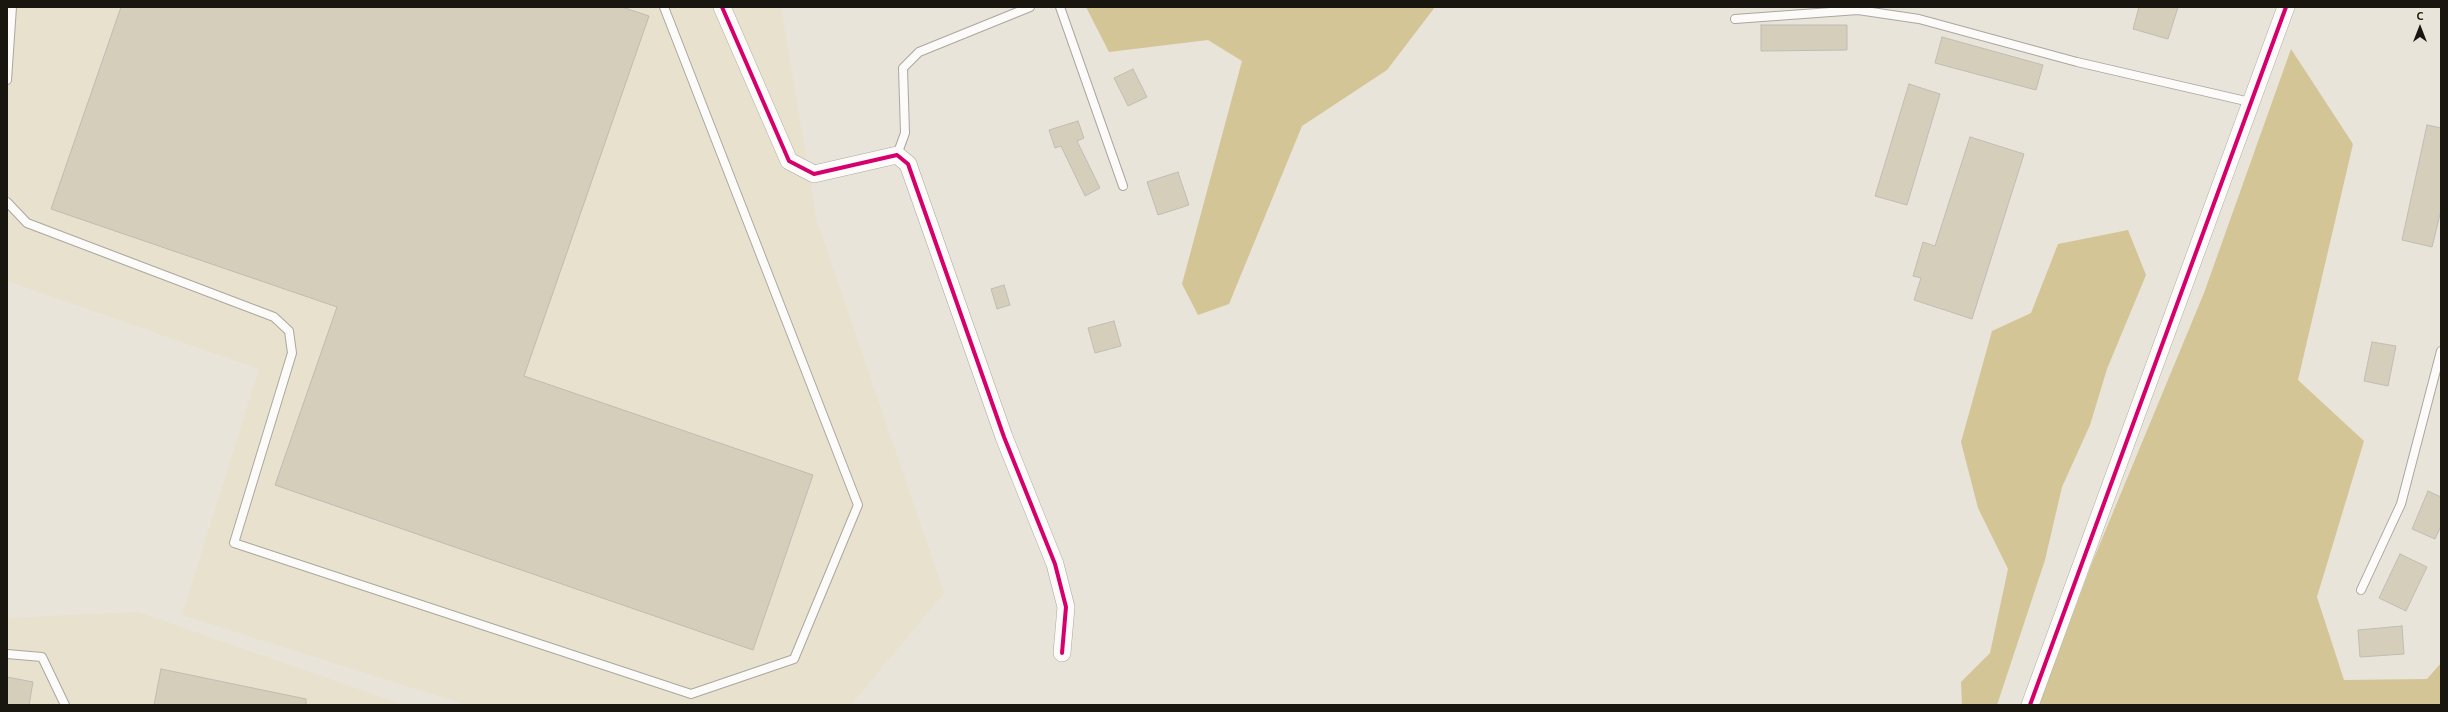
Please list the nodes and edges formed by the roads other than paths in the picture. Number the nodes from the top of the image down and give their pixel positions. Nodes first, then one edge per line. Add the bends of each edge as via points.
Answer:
1 (12, 7) edge
2 (664, 7) edge
3 (722, 7) edge
4 (1030, 7) edge
5 (1060, 7) edge
6 (2286, 7) edge
7 (1735, 18) dead end
8 (7, 80) edge
9 (2250, 102) junction
10 (897, 155) junction
11 (1123, 186) dead end
12 (7, 202) edge
13 (2441, 351) edge
14 (2361, 590) dead end
15 (1062, 653) dead end
16 (7, 654) edge
17 (65, 705) edge
18 (2030, 705) edge

1 - 8 lane
2 - 12 lane via 858,505 794,659 691,694 234,543 292,353 289,331 274,317 27,223
3 - 10 street via 789,161 814,174
4 - 10 lane via 919,52 903,68 905,133
5 - 11 lane
6 - 9 street
7 - 9 lane via 1858,10 1919,18 2077,62
9 - 18 street
10 - 15 street via 908,164 1004,437 1055,564 1066,607
13 - 14 lane via 2401,504
16 - 17 lane via 42,658

